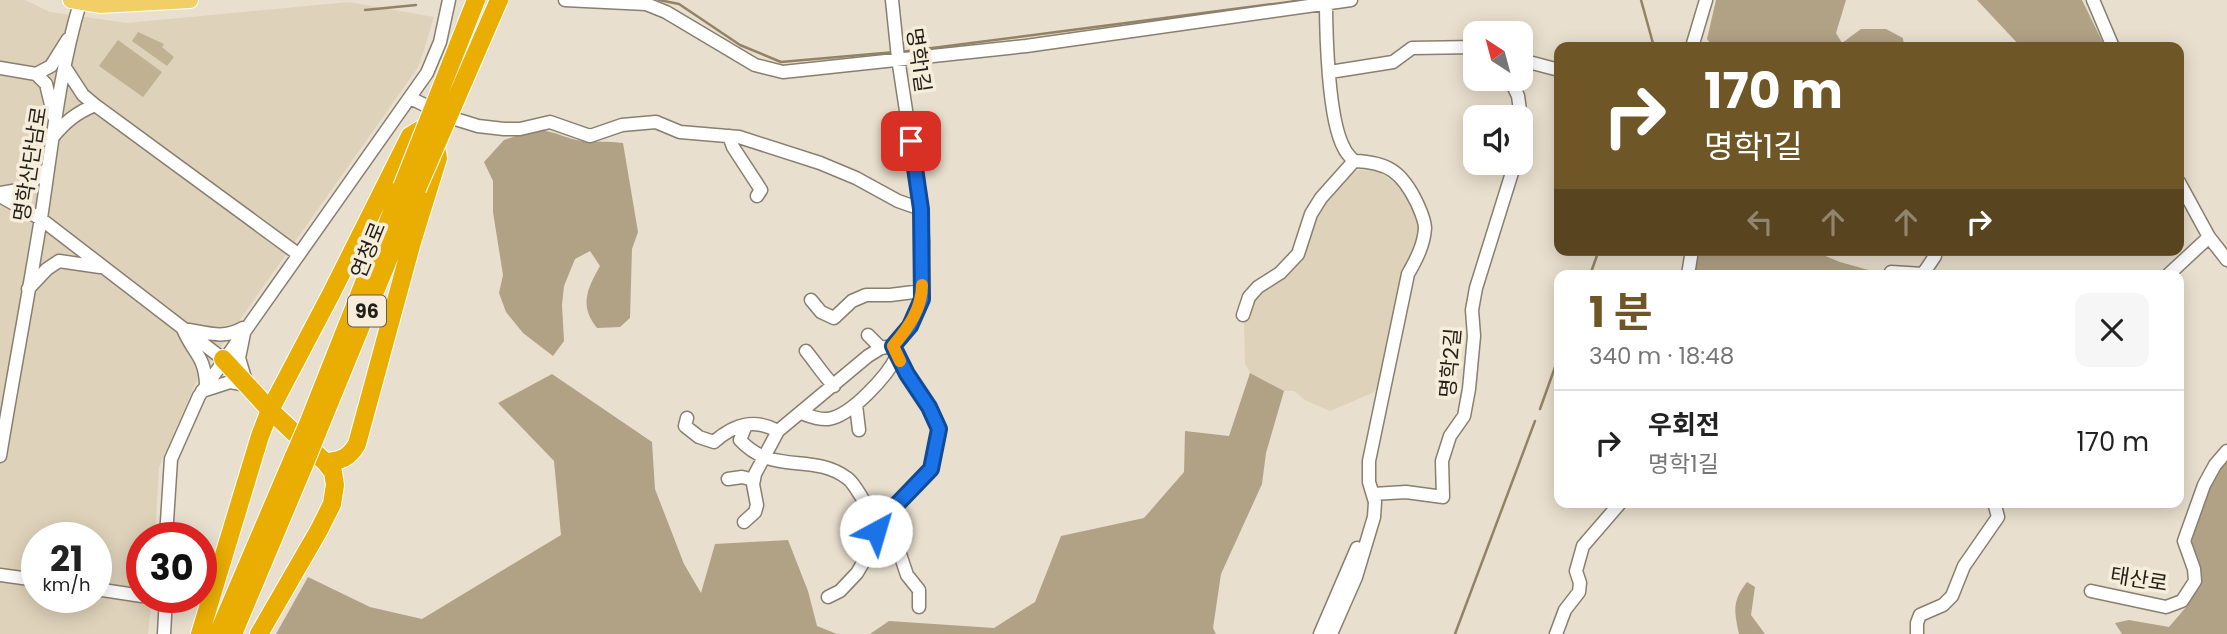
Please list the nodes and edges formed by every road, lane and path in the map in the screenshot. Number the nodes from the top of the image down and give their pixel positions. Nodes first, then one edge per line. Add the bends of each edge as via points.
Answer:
1 (190, 0) edge
2 (476, 0) edge
3 (499, 0) edge
4 (565, 0) edge
5 (892, 0) edge
6 (1351, 0) edge
7 (1706, 0) edge
8 (2093, 0) edge
9 (75, 1) edge
10 (1326, 2) edge
11 (445, 3) edge
12 (71, 35) junction
13 (1693, 42) edge
14 (2111, 42) edge
15 (1463, 47) edge
16 (898, 58) junction
17 (1533, 63) edge
18 (1554, 68) edge
19 (66, 69) junction
20 (1, 71) edge
21 (1330, 72) junction
22 (36, 74) junction
23 (410, 98) junction
24 (95, 105) junction
25 (55, 119) junction
26 (729, 136) junction
27 (52, 138) junction
28 (1354, 161) junction
29 (48, 168) junction
30 (1511, 175) edge
31 (409, 186) junction
32 (2184, 191) edge
33 (0, 195) edge
34 (757, 197) dead end
35 (921, 209) junction
36 (41, 219) junction
37 (2209, 237) junction
38 (298, 254) junction
39 (2227, 260) edge
40 (103, 268) junction
41 (2173, 270) edge
42 (28, 290) junction
43 (922, 291) junction
44 (811, 300) dead end
45 (1243, 315) dead end
46 (246, 326) junction
47 (183, 329) junction
48 (868, 335) dead end
49 (891, 350) junction
50 (806, 351) dead end
51 (222, 359) junction
52 (290, 373) junction
53 (247, 385) junction
54 (834, 386) junction
55 (204, 387) junction
56 (856, 405) junction
57 (270, 410) junction
58 (801, 413) junction
59 (687, 418) dead end
60 (746, 425) junction
61 (859, 430) dead end
62 (778, 431) junction
63 (261, 433) junction
64 (2227, 451) edge
65 (0, 456) edge
66 (763, 458) junction
67 (299, 461) junction
68 (325, 462) junction
69 (728, 479) dead end
70 (754, 480) junction
71 (1373, 495) junction
72 (1616, 508) edge
73 (1996, 508) edge
74 (167, 522) edge
75 (744, 522) dead end
76 (877, 527) junction
77 (0, 575) edge
78 (21, 578) edge
79 (2091, 591) dead end
80 (828, 597) dead end
81 (919, 607) dead end
82 (165, 613) edge
83 (164, 634) edge
84 (200, 634) edge
85 (218, 634) edge
86 (233, 634) edge
87 (259, 634) edge
88 (1320, 634) edge
89 (1331, 634) edge
90 (1556, 634) edge
91 (1917, 634) edge

1 - 9 main road via 110,5
2 - 31 highway, 연청로 / 96, bridge via 425,127
3 - 31 highway, 연청로 / 96, bridge via 436,147
4 - 16 street via 646,4 755,65 783,72
5 - 16 street, 명학1길
6 - 10 street
7 - 13 street
8 - 14 street
9 - 12 street, 명학산단남로
10 - 16 street via 1026,46
10 - 21 street
11 - 23 street via 440,42
12 - 19 street, 명학산단남로
12 - 22 street via 51,66
15 - 21 street via 1412,48 1393,62
16 - 35 street, 명학1길
17 - 18 street
19 - 24 street
19 - 25 street, 명학산단남로
20 - 22 street
21 - 28 street via 1339,133
22 - 25 street via 46,84
23 - 26 street via 452,118 504,130 550,122 590,136 622,125 656,122 680,132
23 - 38 street
24 - 27 street via 66,120
24 - 38 street
25 - 27 street, 명학산단남로
26 - 34 street via 761,190
26 - 35 street via 820,163
27 - 29 street, 명학산단남로
28 - 45 street via 1311,214 1298,254 1258,287
28 - 71 street via 1373,162 1400,176 1425,225 1419,253 1408,274 1369,461
29 - 33 street via 24,189
29 - 36 street, 명학산단남로
30 - 71 street, 명학2길 via 1476,288 1469,389 1464,416 1450,436 1443,461 1443,497 1406,492
31 - 52 highway
31 - 67 highway, 연청로 / 96, bridge
31 - 68 highway via 356,444 344,459
32 - 37 street
33 - 36 street
35 - 43 street, 명학1길
36 - 40 street
36 - 42 street, 명학산단남로
37 - 39 street
37 - 41 street
38 - 46 street
40 - 42 street via 59,261
40 - 47 street
42 - 65 street, 명학산단남로
43 - 44 street via 866,295 834,318
43 - 49 street, 명학1길 via 910,326
46 - 47 street via 233,335
46 - 51 street
46 - 53 street via 239,358
47 - 51 street
47 - 55 street via 204,362
48 - 49 street
49 - 54 street, 명학1길
49 - 56 street, 명학1길 via 893,364
49 - 76 street via 939,429 931,469
50 - 54 street
51 - 53 highway
51 - 55 street
52 - 53 highway via 266,387
52 - 57 highway
53 - 55 street via 230,382
53 - 57 highway
53 - 63 highway via 258,404
54 - 58 street, 명학1길
55 - 74 street via 171,459
56 - 58 street, 명학1길 via 831,419
56 - 61 street
57 - 63 highway
57 - 68 highway
58 - 62 street, 명학1길
59 - 60 street via 685,426 713,442 726,431
60 - 62 street via 765,424
60 - 66 street via 740,440
62 - 66 street, 명학1길
63 - 84 highway
64 - 79 street, 태산로 via 2203,485 2184,541 2195,581 2182,601 2166,607
66 - 70 street, 명학1길
66 - 76 street via 826,466 849,479
67 - 85 highway, 연청로 / 96
67 - 86 highway, 연청로 / 96
68 - 87 highway via 333,472 332,504
69 - 70 street
70 - 75 street, 명학1길 via 757,505
71 - 88 street via 1355,556
71 - 89 street via 1374,517 1367,542
72 - 90 street via 1583,546 1576,571 1579,592 1565,610
73 - 91 street via 1998,517 1964,566 1952,596 1920,615
76 - 80 street via 857,573
76 - 81 street via 900,554 907,575 919,590
77 - 78 street
82 - 83 street

